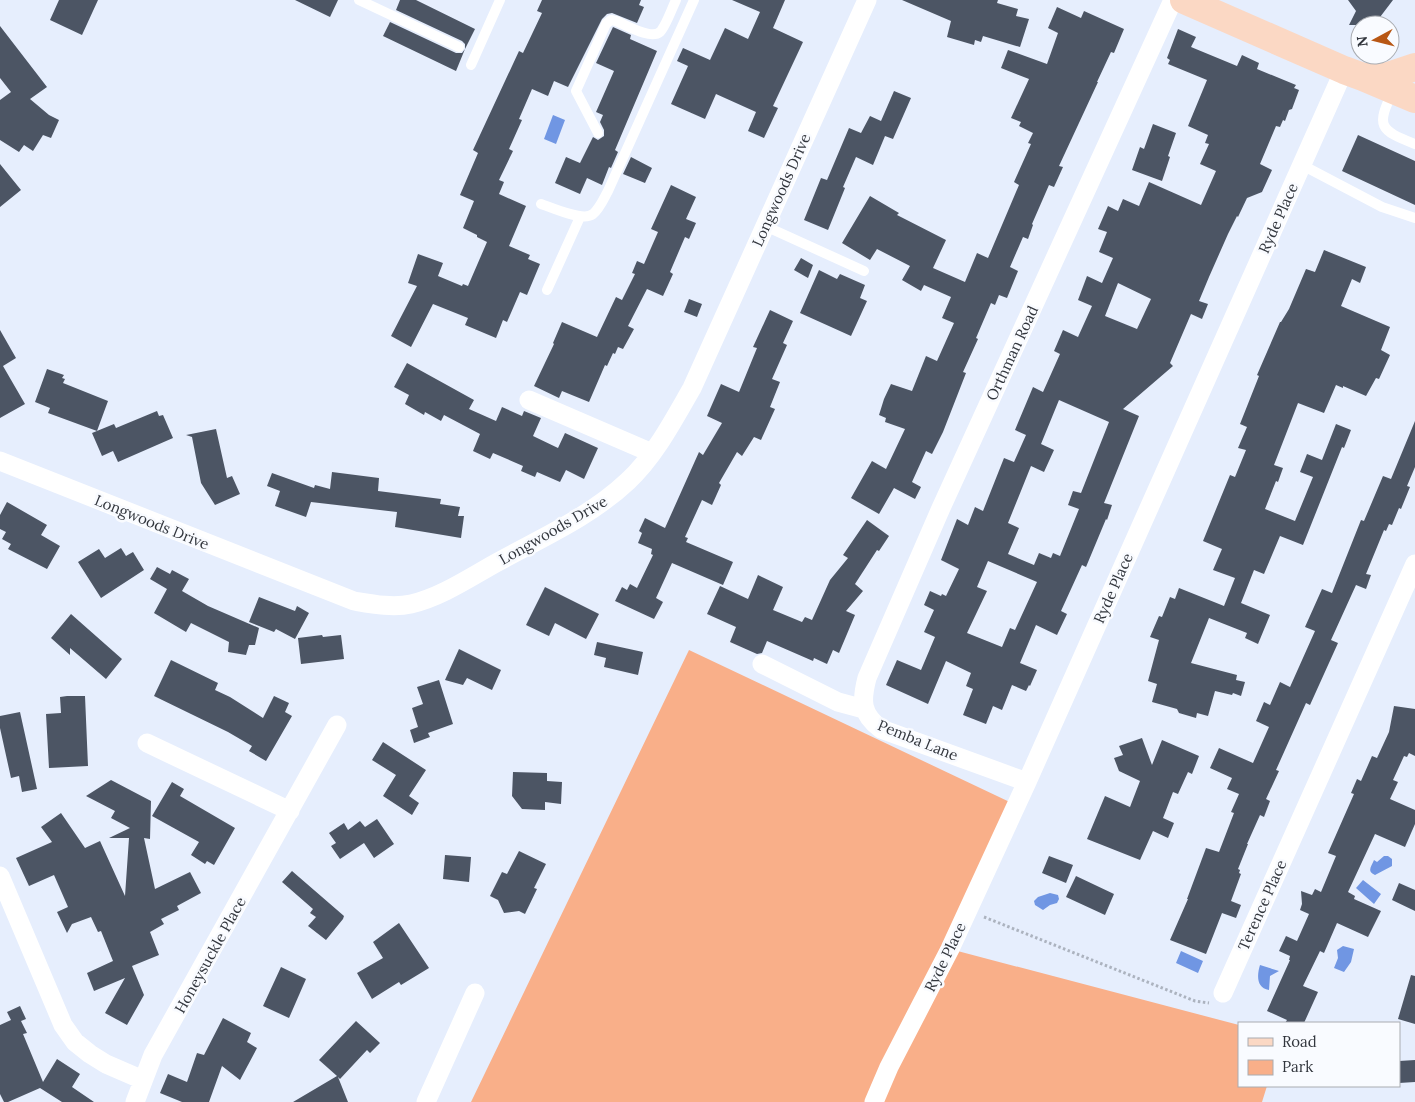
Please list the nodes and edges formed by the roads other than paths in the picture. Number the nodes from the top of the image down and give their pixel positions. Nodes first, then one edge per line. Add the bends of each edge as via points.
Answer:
1 (360, 0) edge
2 (500, 0) edge
3 (676, 0) edge
4 (694, 0) edge
5 (867, 0) edge
6 (1173, 0) edge
7 (1184, 0) edge
8 (459, 47) dead end
9 (471, 65) dead end
10 (1415, 67) edge
11 (1354, 74) junction
12 (1404, 95) edge
13 (598, 133) dead end
14 (1415, 144) edge
15 (1302, 165) junction
16 (541, 204) dead end
17 (580, 217) junction
18 (1415, 218) edge
19 (764, 226) junction
20 (864, 271) dead end
21 (548, 290) dead end
22 (529, 400) dead end
23 (652, 453) junction
24 (0, 461) edge
25 (1415, 564) edge
26 (762, 664) dead end
27 (864, 708) junction
28 (338, 726) dead end
29 (147, 744) dead end
30 (1027, 782) junction
31 (290, 811) junction
32 (0, 876) edge
33 (475, 993) dead end
34 (1223, 993) road end
35 (143, 1080) junction
36 (135, 1102) edge
37 (426, 1102) edge
38 (874, 1102) edge

1 - 8 lane
2 - 9 lane
3 - 13 lane via 660,32 655,34 648,35 616,21 606,24 576,91
4 - 17 lane via 608,190 595,213
5 - 19 street, Longwoods Drive
6 - 27 street, Orthman Road via 933,526 867,678
7 - 11 main road
10 - 11 main road via 1388,76
11 - 12 main road
11 - 15 street, Ryde Place
12 - 14 lane via 1384,110 1383,123 1390,132
15 - 18 lane via 1382,207
15 - 30 street, Ryde Place
16 - 17 lane
17 - 21 lane
19 - 20 lane
19 - 23 street, Longwoods Drive via 692,388
22 - 23 street
23 - 24 street, Longwoods Drive via 630,480 604,502 574,520 442,592 410,604 382,605 354,601 324,590
25 - 34 street, Terence Place
26 - 27 street, Pemba Lane via 838,702
27 - 30 street, Pemba Lane via 869,720 881,729
28 - 31 street, Honeysuckle Place
29 - 31 street
30 - 38 street, Ryde Place
31 - 35 street, Honeysuckle Place via 153,1055
32 - 35 street via 63,1025 74,1042 106,1064
33 - 37 street
35 - 36 street, Honeysuckle Place

